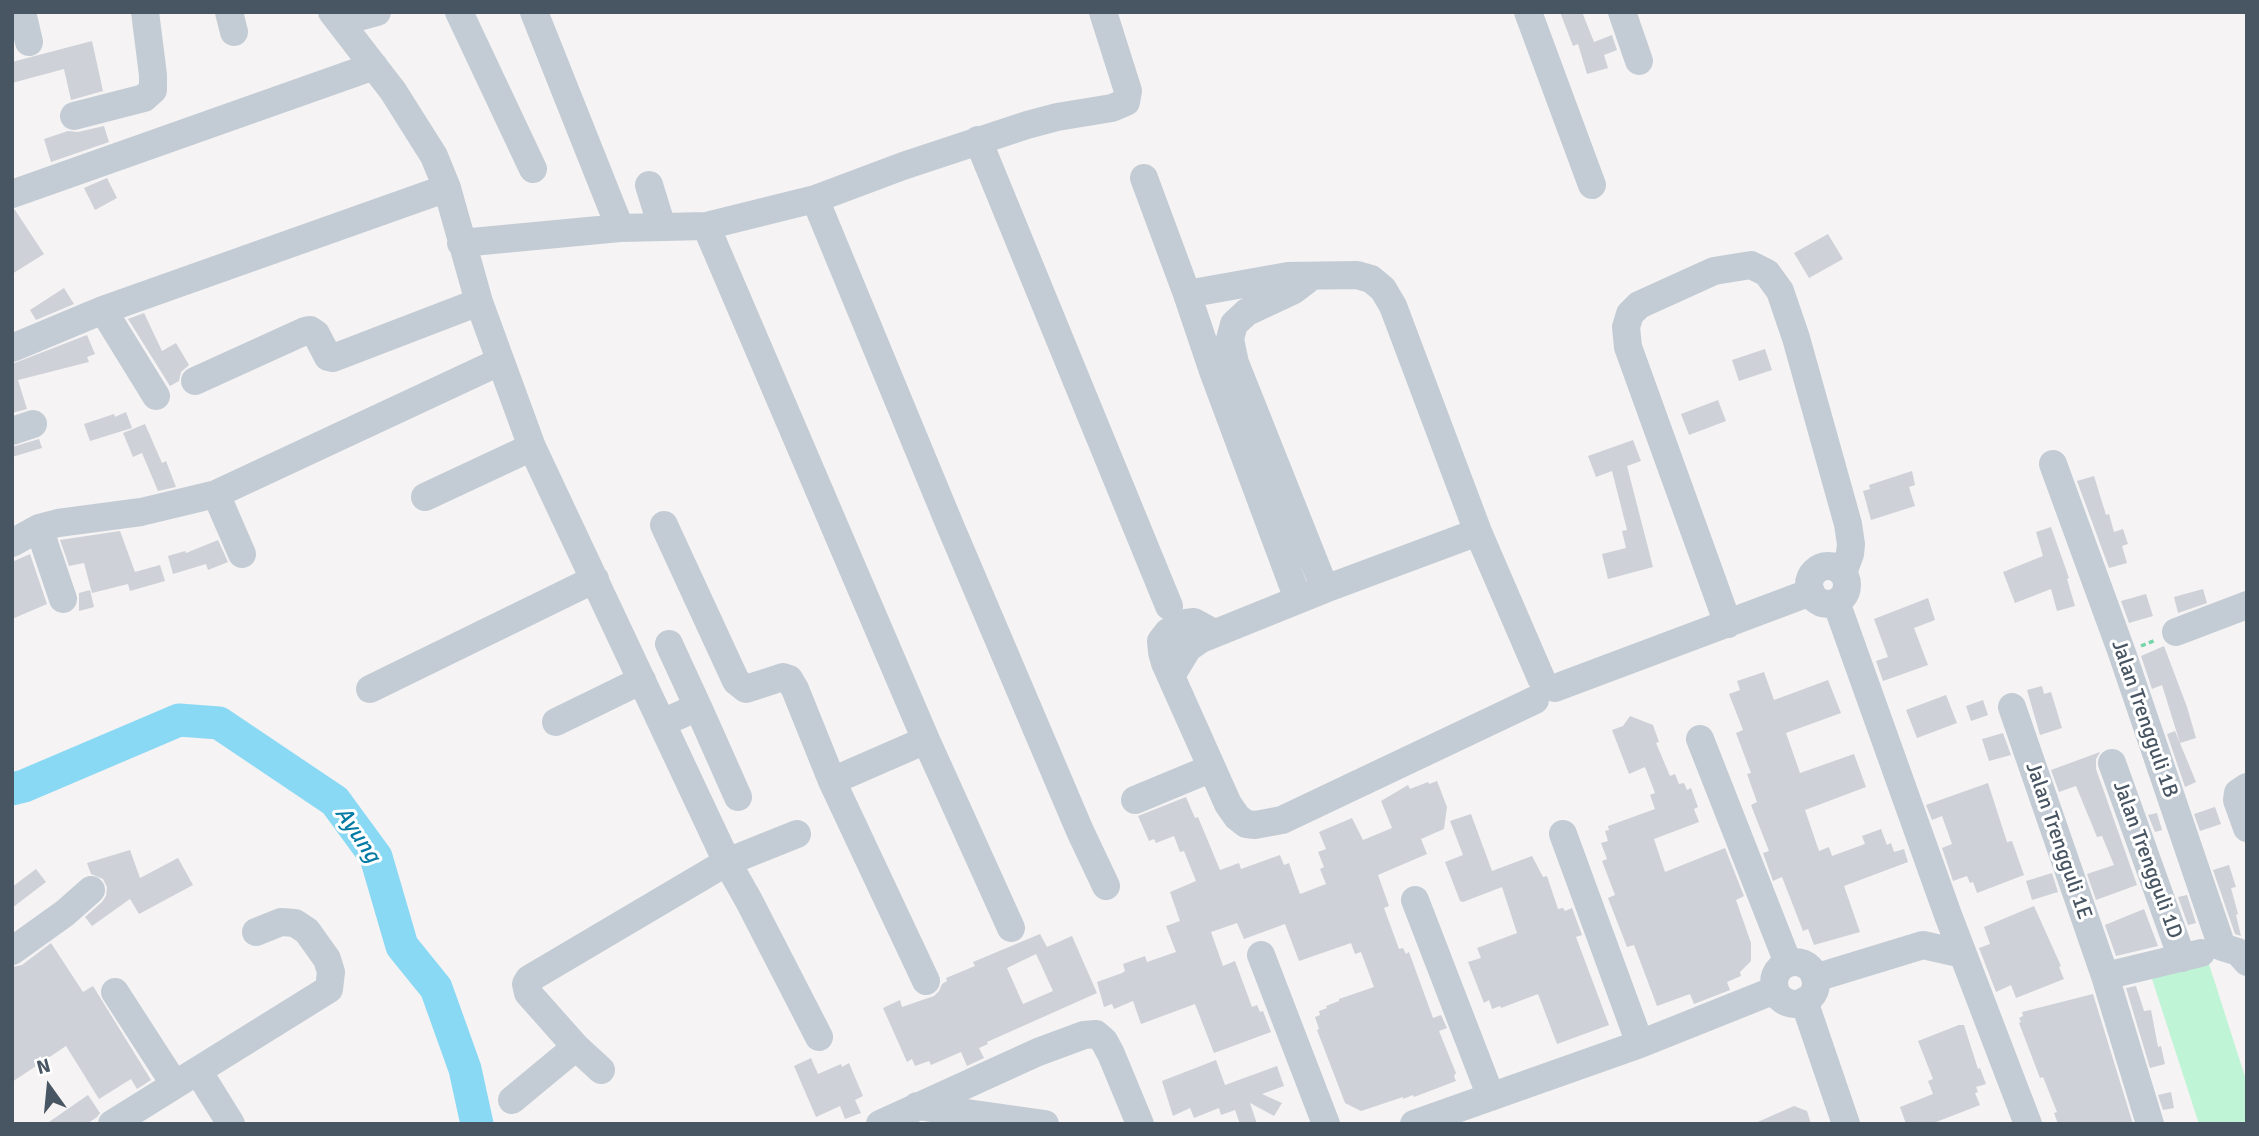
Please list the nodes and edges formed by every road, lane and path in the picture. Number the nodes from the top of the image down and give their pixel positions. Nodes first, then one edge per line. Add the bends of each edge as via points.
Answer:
1 (22, 12) edge
2 (145, 12) edge
3 (377, 12) edge
4 (459, 12) edge
5 (534, 12) edge
6 (1103, 12) edge
7 (1528, 12) edge
8 (1622, 12) edge
9 (336, 17) edge
10 (29, 42) dead end
11 (1639, 61) dead end
12 (374, 66) junction
13 (74, 116) dead end
14 (978, 140) junction
15 (533, 169) dead end
16 (1144, 178) dead end
17 (649, 185) dead end
18 (1592, 185) dead end
19 (447, 188) junction
20 (12, 194) edge
21 (815, 199) junction
22 (705, 226) junction
23 (662, 227) junction
24 (620, 228) junction
25 (461, 243) junction
26 (1271, 290) junction
27 (1187, 294) junction
28 (479, 302) junction
29 (103, 310) junction
30 (12, 348) edge
31 (499, 362) junction
32 (1224, 368) junction
33 (195, 381) dead end
34 (156, 396) dead end
35 (532, 447) junction
36 (2053, 464) dead end
37 (216, 494) junction
38 (425, 497) dead end
39 (664, 525) dead end
40 (39, 528) junction
41 (1478, 532) junction
42 (12, 543) edge
43 (242, 554) dead end
44 (595, 579) junction
45 (1325, 589) junction
46 (1824, 597) junction
47 (63, 599) dead end
48 (1298, 599) junction
49 (2247, 605) edge
50 (1169, 606) dead end
51 (1728, 624) junction
52 (2176, 632) joint
53 (669, 644) dead end
54 (2122, 653) junction
55 (642, 680) junction
56 (370, 689) dead end
57 (1544, 689) junction
58 (698, 707) junction
59 (2012, 707) dead end
60 (556, 722) dead end
61 (662, 723) junction
62 (1700, 739) dead end
63 (926, 740) junction
64 (2112, 763) dead end
65 (1212, 768) junction
66 (832, 781) junction
67 (2247, 787) edge
68 (738, 797) dead end
69 (1135, 800) dead end
70 (2247, 828) edge
71 (797, 834) dead end
72 (1563, 834) dead end
73 (727, 862) junction
74 (1106, 886) dead end
75 (91, 890) dead end
76 (1415, 900) dead end
77 (1948, 915) junction
78 (1010, 928) dead end
79 (256, 932) dead end
80 (1923, 945) junction
81 (12, 951) edge
82 (2238, 952) edge
83 (1963, 954) junction
84 (1261, 955) dead end
85 (2182, 958) junction
86 (1788, 963) junction
87 (2105, 976) junction
88 (926, 981) dead end
89 (1775, 990) junction
90 (1810, 990) junction
91 (115, 992) dead end
92 (819, 1037) dead end
93 (1640, 1044) junction
94 (576, 1047) junction
95 (601, 1070) dead end
96 (187, 1078) junction
97 (1491, 1097) junction
98 (512, 1100) dead end
99 (917, 1106) junction
100 (113, 1123) edge
101 (231, 1124) edge
102 (880, 1124) edge
103 (1045, 1124) edge
104 (1140, 1124) edge
105 (1326, 1124) edge
106 (1414, 1124) edge
107 (1846, 1124) edge
108 (2028, 1124) edge
109 (2150, 1124) edge

1 - 10 street
2 - 13 street via 153,90 144,98
3 - 9 street
4 - 15 street
5 - 24 street
6 - 14 street via 1126,80 1126,102
7 - 18 street
8 - 11 street
9 - 12 street
12 - 19 street via 412,118
12 - 20 street
14 - 21 street
14 - 50 street
16 - 27 street
17 - 23 street
19 - 25 street
19 - 29 street
21 - 22 street
21 - 74 street
22 - 23 street
22 - 63 street
23 - 24 street
24 - 25 street
25 - 28 street
26 - 27 street
26 - 32 street via 1234,324
26 - 41 street via 1294,290 1311,277 1357,275 1382,289 1393,306
27 - 32 street
28 - 31 street
28 - 33 street via 333,358 328,357 316,334 305,331
29 - 30 street
29 - 34 street
31 - 35 street
31 - 37 street
32 - 45 street
32 - 48 street
35 - 38 street
35 - 44 street
36 - 54 street, Jalan Trengguli 1B
37 - 40 street via 141,512
37 - 43 street
39 - 66 street via 736,681 746,689 789,679
40 - 42 street
40 - 47 street
41 - 45 street
41 - 57 street
44 - 55 street
44 - 56 street
45 - 48 street
46 - 51 street
46 - 51 street via 1843,597 1847,589 1843,573 1852,544 1796,338 1780,291 1767,273 1751,265 1714,271 1639,305 1626,327 1628,347
46 - 77 street
48 - 65 street via 1188,648 1171,676
49 - 52 street
51 - 57 street
52 - 54 path
53 - 58 street
54 - 82 street, Jalan Trengguli 1B
55 - 60 street
55 - 61 street
57 - 65 street via 1282,820 1246,824 1237,817
58 - 61 street
58 - 68 street
59 - 87 street, Jalan Trengguli 1E
61 - 73 street
62 - 86 street
63 - 66 street
63 - 78 street
64 - 85 street, Jalan Trengguli 1D
65 - 69 street
66 - 88 street
67 - 70 street via 2237,800
71 - 73 street
72 - 93 street
73 - 92 street
73 - 94 street via 529,979 528,993
75 - 81 street
76 - 97 street
77 - 80 street
77 - 83 street
79 - 96 street via 281,922 295,923 307,931 327,959 330,989
80 - 83 street
80 - 90 street
82 - 85 street
83 - 108 street
84 - 105 street
85 - 87 street
86 - 89 street via 1775,977
86 - 90 street via 1802,963 1812,972
87 - 109 street, Jalan Trengguli 1E
89 - 90 street via 1784,1001 1797,1004
89 - 93 street
90 - 107 street
91 - 96 street
93 - 97 street
94 - 95 street
94 - 98 street
96 - 100 street
96 - 101 street
97 - 106 street
99 - 102 street
99 - 103 street
99 - 104 street via 1038,1052 1096,1034 1111,1054

